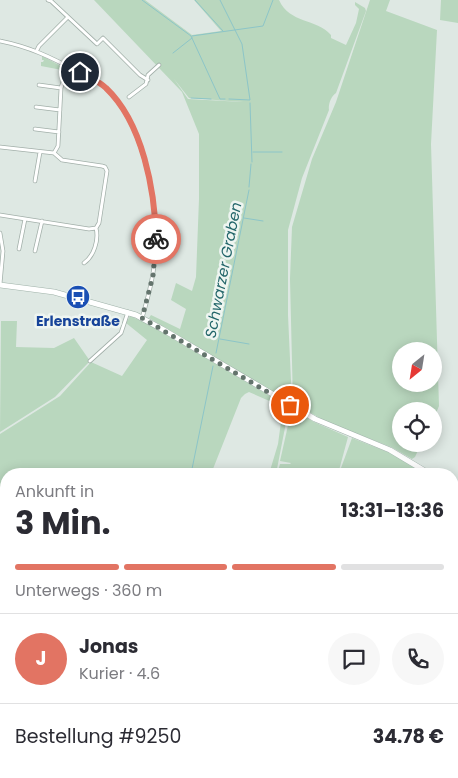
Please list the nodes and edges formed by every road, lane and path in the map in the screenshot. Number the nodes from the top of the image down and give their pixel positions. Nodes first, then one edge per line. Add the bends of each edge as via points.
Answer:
1 (48, 0) edge
2 (68, 17) junction
3 (0, 41) edge
4 (37, 50) junction
5 (159, 65) dead end
6 (68, 66) junction
7 (148, 80) junction
8 (39, 85) dead end
9 (61, 88) junction
10 (129, 97) dead end
11 (36, 107) dead end
12 (60, 110) junction
13 (35, 129) dead end
14 (59, 132) junction
15 (0, 147) edge
16 (40, 152) junction
17 (54, 153) junction
18 (35, 181) dead end
19 (0, 215) edge
20 (25, 219) junction
21 (42, 221) junction
22 (95, 229) junction
23 (0, 233) edge
24 (19, 249) dead end
25 (35, 251) dead end
26 (84, 263) dead end
27 (0, 285) edge
28 (128, 312) junction
29 (142, 318) junction
30 (90, 361) dead end
31 (420, 468) edge

1 - 2 street
2 - 4 street
2 - 7 street via 97,44 103,38
3 - 4 street
4 - 6 street
5 - 7 street via 148,75
6 - 9 street
6 - 29 street via 100,83 116,100 127,114 142,154 154,208 156,243 153,276
7 - 10 street
8 - 9 street
9 - 12 street
11 - 12 street
12 - 14 street
13 - 14 street
14 - 17 street
15 - 16 street
16 - 17 street
16 - 18 street
17 - 22 street via 62,160 106,168 100,220
19 - 20 street
20 - 21 street
20 - 24 street
21 - 22 street
21 - 25 street
22 - 26 street via 93,254
23 - 27 street via 3,249
27 - 28 street via 54,292
28 - 29 street
28 - 30 street via 121,333
29 - 31 street via 320,422 390,450

